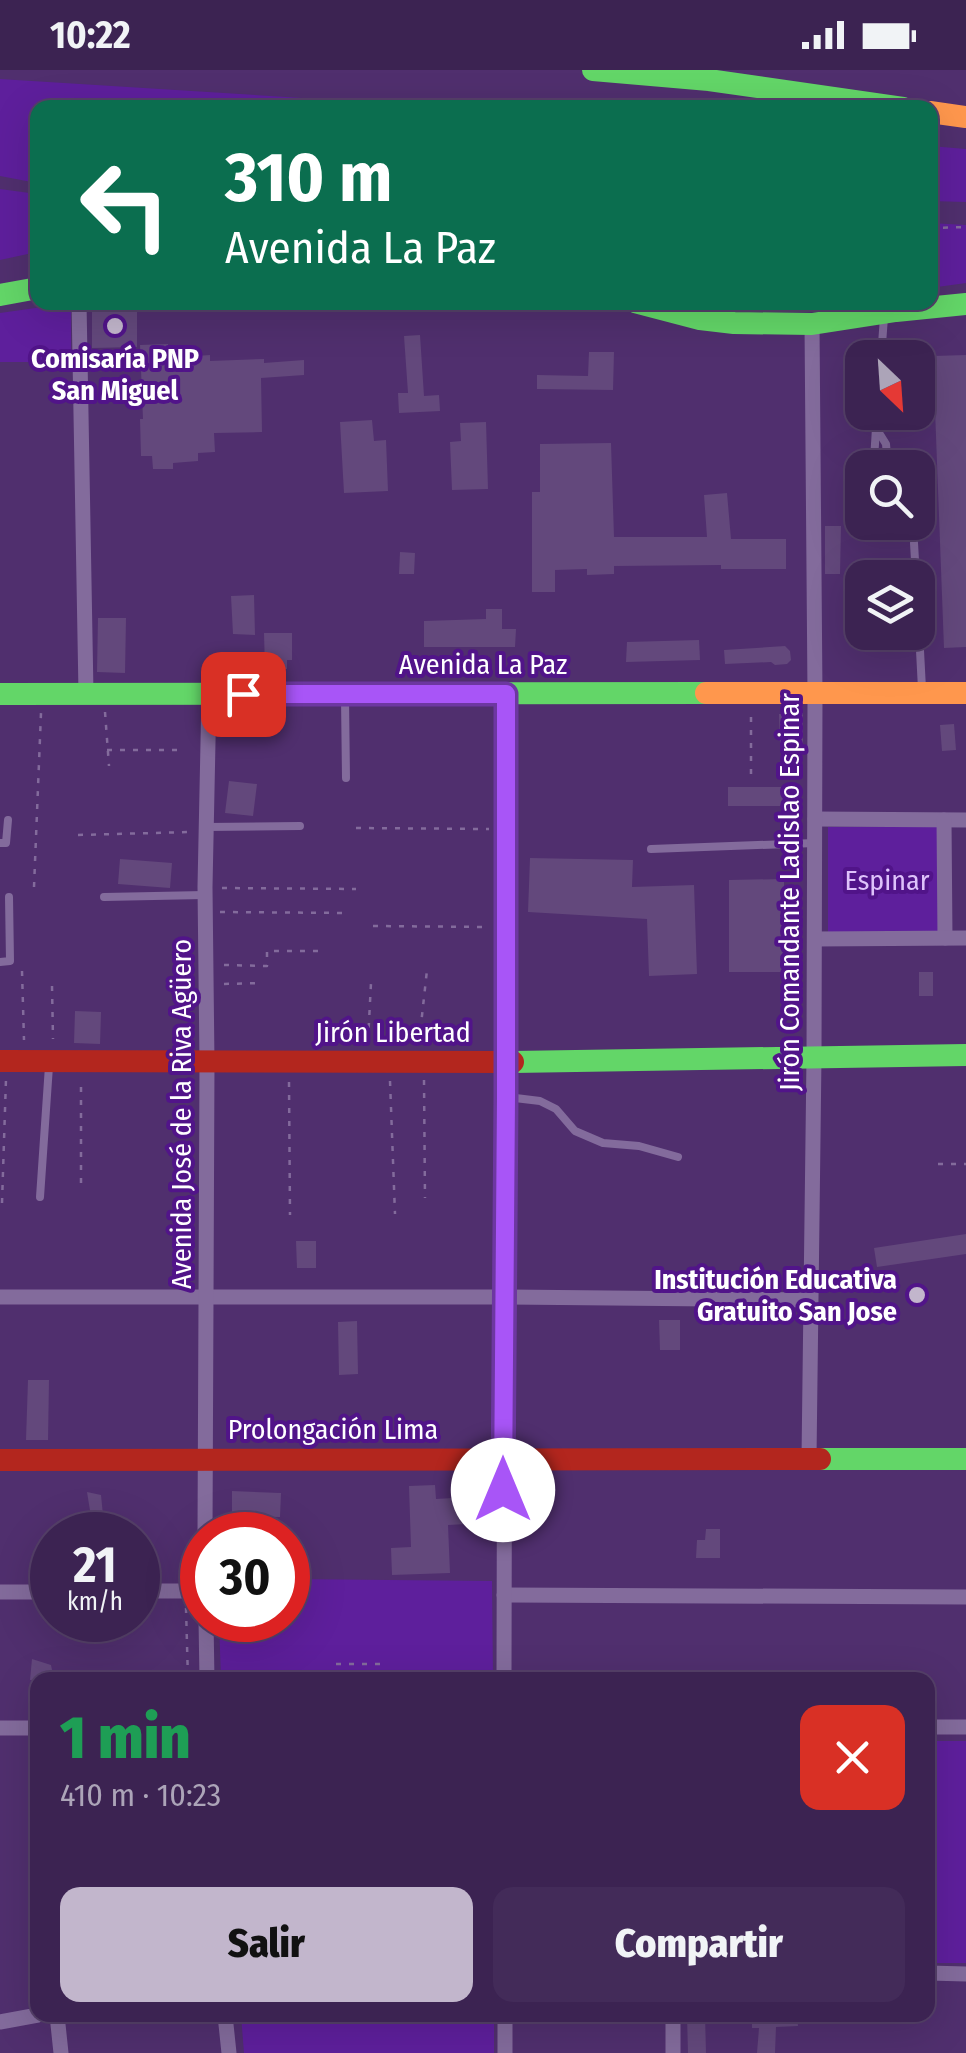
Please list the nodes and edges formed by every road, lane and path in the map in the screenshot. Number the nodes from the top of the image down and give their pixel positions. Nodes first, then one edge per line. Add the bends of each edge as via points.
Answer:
1 (593, 70) edge
2 (848, 100) edge
3 (938, 113) edge
4 (966, 117) edge
5 (966, 227) edge
6 (938, 228) edge
7 (30, 289) edge
8 (0, 295) edge
9 (966, 304) edge
10 (938, 307) edge
11 (79, 310) edge
12 (666, 310) edge
13 (911, 310) edge
14 (884, 313) junction
15 (812, 324) junction
16 (882, 340) edge
17 (914, 542) dead end
18 (915, 560) edge
19 (920, 650) edge
20 (0, 694) edge
21 (42, 694) junction
22 (95, 694) junction
23 (209, 694) junction
24 (345, 694) junction
25 (506, 694) junction
26 (751, 694) junction
27 (815, 694) junction
28 (922, 694) junction
29 (966, 694) edge
30 (107, 750) junction
31 (180, 750) dead end
32 (108, 766) dead end
33 (751, 774) dead end
34 (346, 778) dead end
35 (815, 818) junction
36 (8, 820) dead end
37 (944, 820) junction
38 (966, 820) edge
39 (300, 826) dead end
40 (356, 828) dead end
41 (206, 830) junction
42 (506, 830) junction
43 (78, 835) dead end
44 (0, 843) edge
45 (815, 843) junction
46 (652, 850) dead end
47 (34, 887) dead end
48 (356, 889) dead end
49 (9, 897) dead end
50 (104, 897) dead end
51 (205, 898) junction
52 (349, 913) dead end
53 (373, 926) dead end
54 (506, 927) junction
55 (945, 938) junction
56 (966, 938) edge
57 (814, 939) junction
58 (322, 951) dead end
59 (0, 962) edge
60 (206, 965) junction
61 (428, 970) dead end
62 (22, 971) dead end
63 (263, 983) dead end
64 (371, 983) dead end
65 (206, 984) junction
66 (52, 986) dead end
67 (966, 1055) edge
68 (814, 1056) junction
69 (10, 1061) edge
70 (52, 1062) junction
71 (81, 1062) junction
72 (289, 1062) junction
73 (378, 1062) junction
74 (421, 1062) junction
75 (506, 1062) junction
76 (208, 1063) junction
77 (506, 1097) junction
78 (678, 1157) dead end
79 (938, 1164) dead end
80 (966, 1164) edge
81 (80, 1184) dead end
82 (40, 1197) dead end
83 (425, 1198) dead end
84 (2, 1203) edge
85 (395, 1214) dead end
86 (290, 1215) dead end
87 (0, 1297) edge
88 (504, 1297) junction
89 (206, 1299) junction
90 (810, 1300) junction
91 (205, 1459) junction
92 (503, 1459) junction
93 (809, 1459) junction
94 (966, 1459) edge
95 (0, 1460) edge
96 (205, 1512) edge
97 (0, 1592) edge
98 (30, 1592) edge
99 (504, 1595) junction
100 (966, 1597) edge
101 (187, 1642) edge
102 (207, 1642) edge
103 (336, 1664) dead end
104 (380, 1664) dead end
105 (188, 1672) edge
106 (208, 1672) edge
107 (504, 1672) edge
108 (935, 1727) edge
109 (0, 1728) edge
110 (30, 1728) edge
111 (966, 1728) edge
112 (935, 1973) edge
113 (966, 1974) edge
114 (30, 2016) edge
115 (0, 2022) edge
116 (58, 2022) edge
117 (226, 2022) edge
118 (506, 2022) edge
119 (673, 2022) edge
120 (61, 2053) edge
121 (229, 2053) edge
122 (505, 2053) edge
123 (674, 2053) edge

1 - 2 main road
3 - 4 main road
5 - 6 path
7 - 8 main road
9 - 10 main road
11 - 22 street
12 - 15 main road via 734,323
13 - 14 main road
14 - 15 main road
14 - 16 lane
15 - 27 street, Jirón Comandante Ladislao Espinar
17 - 18 lane
19 - 28 lane
20 - 21 main road, Avenida La Paz
21 - 22 main road, Avenida La Paz
21 - 47 path
22 - 23 main road, Avenida La Paz
22 - 30 path
23 - 24 main road, Avenida La Paz
23 - 41 street, Avenida José de la Riva Agüero
24 - 25 main road, Avenida La Paz
24 - 34 lane
25 - 26 main road, Avenida La Paz
25 - 42 street
26 - 27 main road, Avenida La Paz
26 - 33 path
27 - 28 main road, Avenida La Paz
27 - 35 street, Jirón Comandante Ladislao Espinar
28 - 29 main road, Avenida La Paz
30 - 31 path
30 - 32 path
35 - 37 street
35 - 45 street, Jirón Comandante Ladislao Espinar
36 - 44 lane via 6,843
37 - 38 street
37 - 55 street
39 - 41 lane
40 - 42 path
41 - 43 path
41 - 51 street, Avenida José de la Riva Agüero
42 - 54 street
45 - 46 lane
45 - 57 street, Jirón Comandante Ladislao Espinar
48 - 51 path
49 - 59 lane via 10,961
50 - 51 lane
51 - 52 path
51 - 60 street, Avenida José de la Riva Agüero
53 - 54 path
54 - 75 street
55 - 56 street
55 - 57 street
57 - 68 street, Jirón Comandante Ladislao Espinar
58 - 60 path via 267,951 267,966
60 - 65 street, Avenida José de la Riva Agüero
61 - 74 path
62 - 69 path
63 - 65 path
64 - 73 path
65 - 76 street, Avenida José de la Riva Agüero
66 - 70 path
67 - 68 main road, Jirón Libertad
68 - 75 main road, Jirón Libertad
68 - 90 street, Jirón Comandante Ladislao Espinar
69 - 70 main road, Jirón Libertad
69 - 84 path
70 - 71 main road, Jirón Libertad
70 - 82 lane
71 - 76 main road, Jirón Libertad
71 - 81 path
72 - 73 main road, Jirón Libertad
72 - 76 main road, Jirón Libertad
72 - 86 path
73 - 74 main road, Jirón Libertad
73 - 85 path
74 - 75 main road, Jirón Libertad
74 - 83 path
75 - 77 street
76 - 89 street, Avenida José de la Riva Agüero
77 - 78 lane via 540,1101 602,1143
77 - 88 street
79 - 80 path
87 - 89 street
88 - 89 street
88 - 90 street
88 - 92 street
89 - 91 street, Avenida José de la Riva Agüero
90 - 93 street, Jirón Comandante Ladislao Espinar
91 - 92 main road, Prolongación Lima
91 - 95 main road, Prolongación Lima
91 - 96 street, Avenida José de la Riva Agüero
92 - 93 main road, Prolongación Lima
92 - 99 street
93 - 94 main road, Prolongación Lima
97 - 98 street
99 - 100 street
99 - 107 street
101 - 105 path
102 - 106 street
103 - 104 path
108 - 111 street
109 - 110 street
112 - 113 street
114 - 115 street
116 - 120 street
117 - 121 street
118 - 122 street
119 - 123 street

